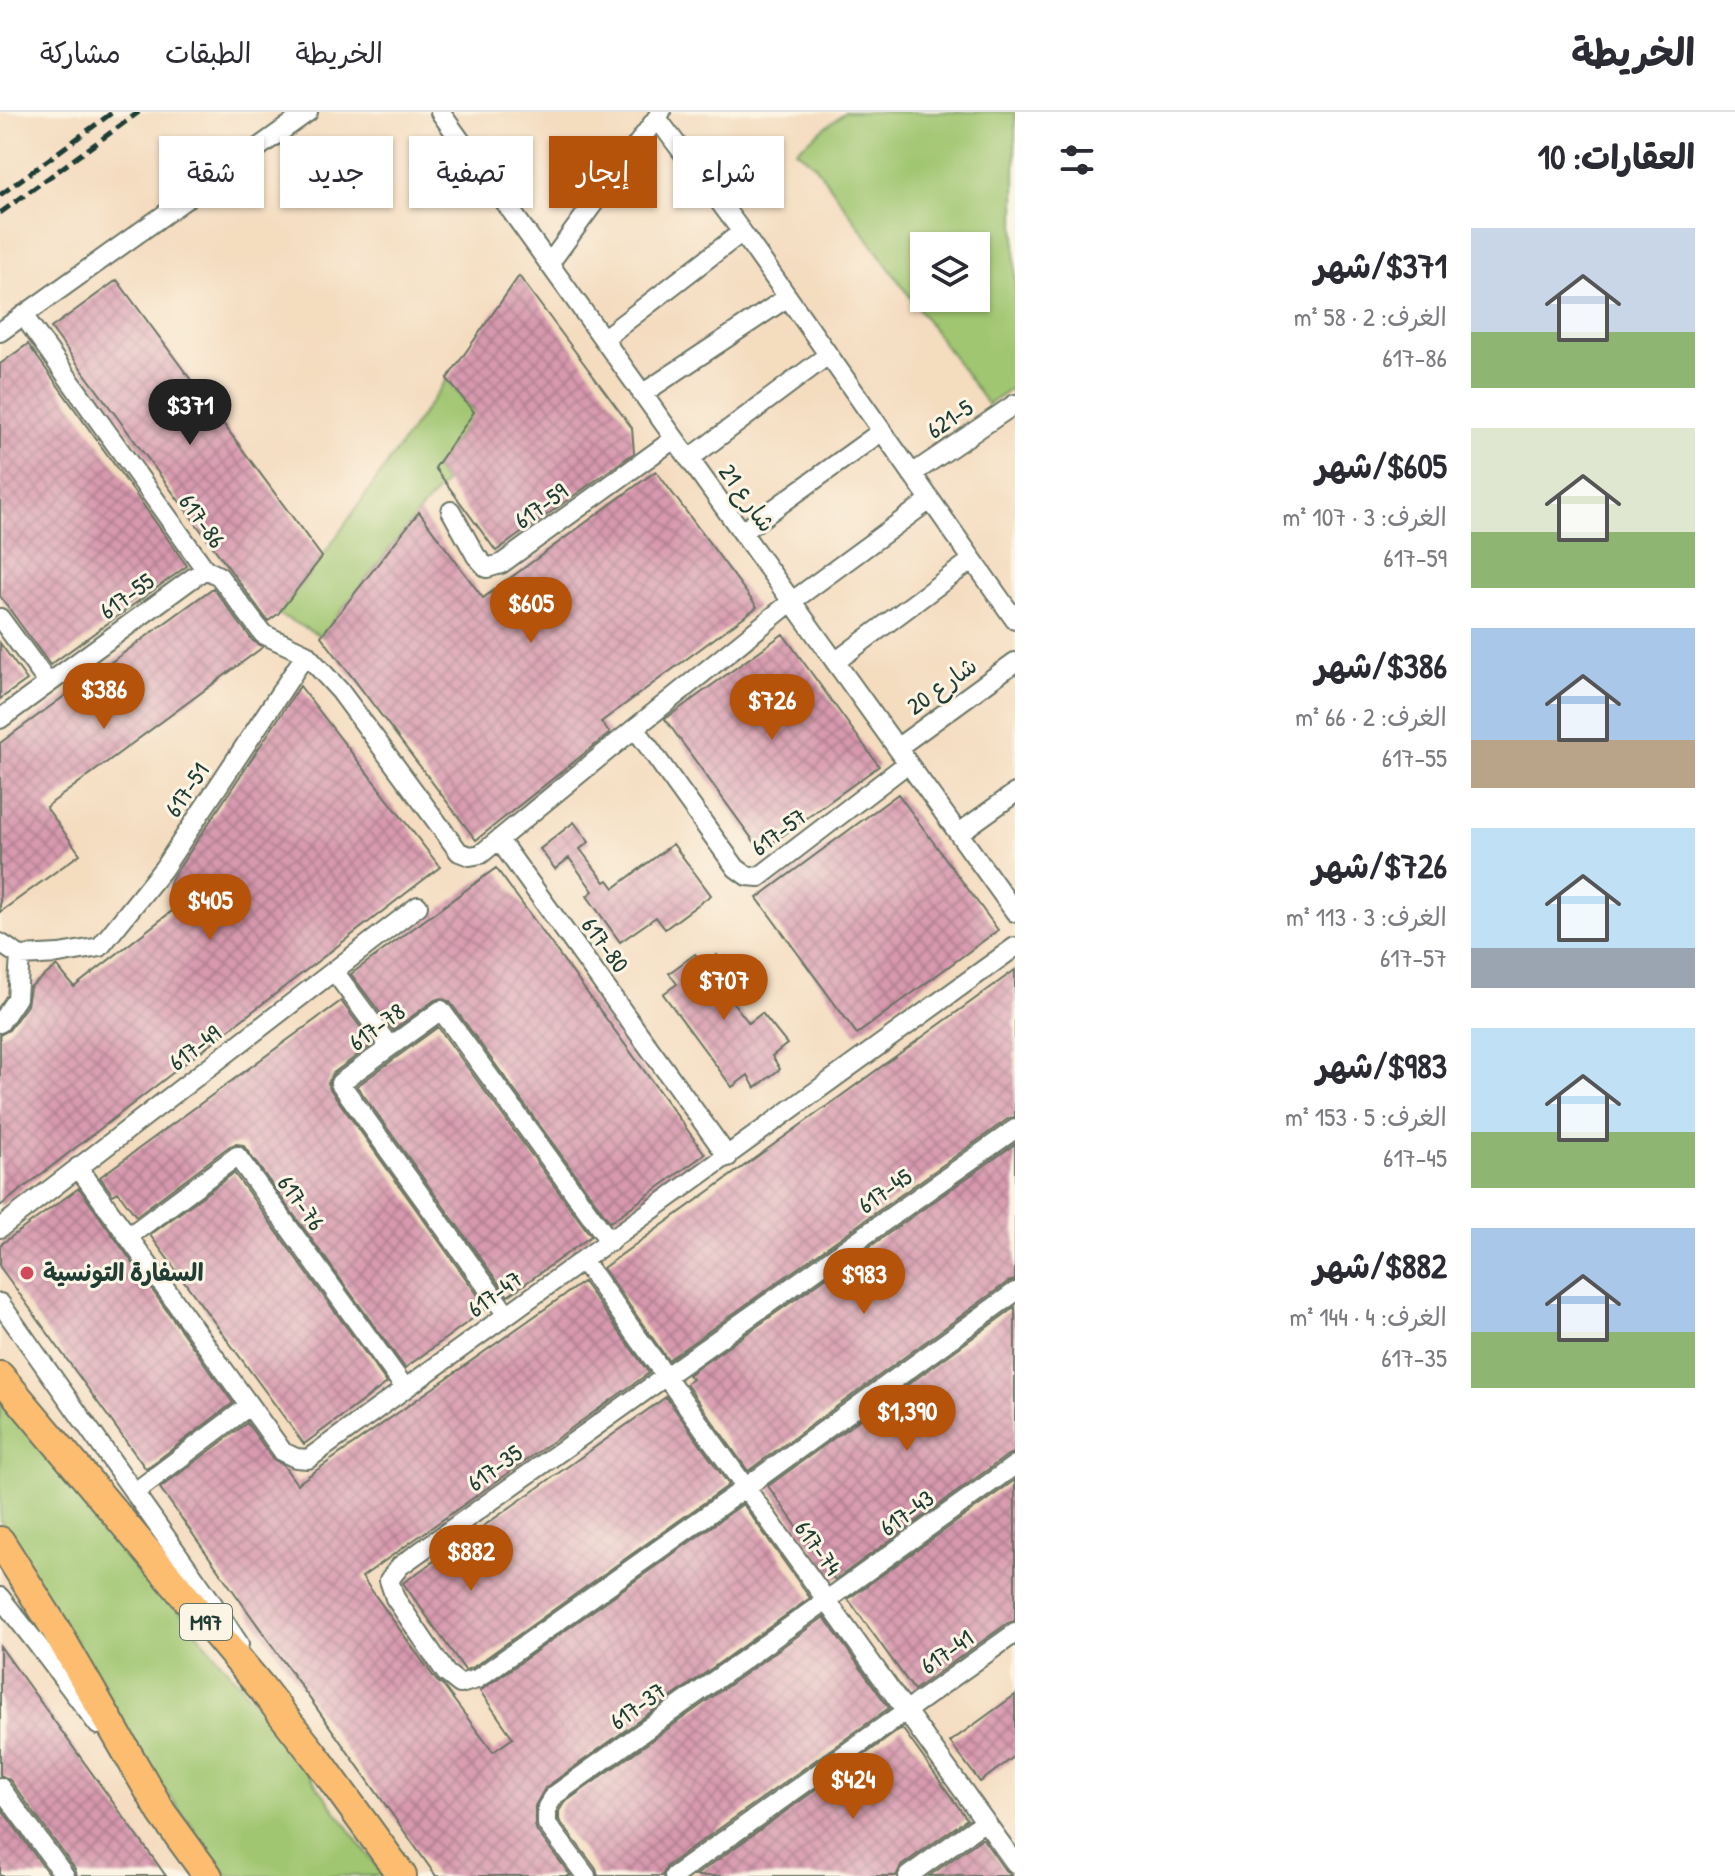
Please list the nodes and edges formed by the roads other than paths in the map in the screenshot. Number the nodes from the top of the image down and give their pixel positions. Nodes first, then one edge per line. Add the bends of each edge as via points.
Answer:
1 (308, 112) edge
2 (440, 112) edge
3 (659, 115) edge
4 (742, 232) junction
5 (549, 264) junction
6 (788, 297) junction
7 (23, 315) junction
8 (0, 332) edge
9 (603, 339) junction
10 (828, 355) junction
11 (642, 394) junction
12 (1015, 404) edge
13 (882, 431) junction
14 (674, 439) junction
15 (689, 459) junction
16 (912, 474) junction
17 (930, 500) junction
18 (451, 511) dead end
19 (742, 532) junction
20 (972, 560) junction
21 (205, 569) junction
22 (791, 602) junction
23 (0, 618) edge
24 (1015, 620) edge
25 (306, 654) junction
26 (835, 662) junction
27 (1015, 662) edge
28 (48, 683) junction
29 (0, 719) edge
30 (635, 728) junction
31 (897, 748) junction
32 (908, 763) junction
33 (1015, 793) edge
34 (959, 833) junction
35 (499, 840) junction
36 (418, 906) dead end
37 (1014, 907) edge
38 (0, 943) edge
39 (1015, 947) edge
40 (20, 956) junction
41 (334, 971) junction
42 (0, 1023) edge
43 (390, 1047) junction
44 (1015, 1129) edge
45 (728, 1157) junction
46 (78, 1167) junction
47 (0, 1228) edge
48 (128, 1237) junction
49 (610, 1242) junction
50 (583, 1261) junction
51 (1015, 1292) edge
52 (0, 1303) edge
53 (507, 1315) junction
54 (0, 1376) edge
55 (666, 1376) junction
56 (405, 1388) junction
57 (249, 1406) junction
58 (1015, 1465) edge
59 (745, 1488) junction
60 (135, 1492) junction
61 (0, 1541) edge
62 (0, 1597) edge
63 (826, 1600) junction
64 (1015, 1633) edge
65 (906, 1711) junction
66 (292, 1727) junction
67 (0, 1787) edge
68 (162, 1813) junction
69 (985, 1821) junction
70 (1015, 1863) edge
71 (65, 1876) edge
72 (208, 1876) edge
73 (402, 1876) edge
74 (586, 1876) edge
75 (674, 1876) edge
76 (908, 1876) edge

1 - 7 street
2 - 5 street, شارع 21
3 - 4 street
3 - 5 street
4 - 6 street
4 - 9 street
5 - 9 street, شارع 21
6 - 10 street
6 - 11 street
7 - 8 street
7 - 21 street, 617-86
9 - 11 street, شارع 21
10 - 13 street
10 - 15 street
11 - 14 street, شارع 21
12 - 16 street, 621-5
13 - 16 street
13 - 19 street
14 - 15 street, شارع 21
14 - 18 street, 617-59 via 501,564 487,568
15 - 19 street, شارع 21
16 - 17 street
17 - 20 street
17 - 22 street
19 - 22 street, شارع 21
20 - 24 street
20 - 26 street
21 - 25 street, 617-86 via 219,576 263,634
21 - 28 street, 617-55
22 - 26 street, شارع 21
22 - 30 street
23 - 28 street
25 - 35 street via 340,691 459,852 481,854
25 - 40 street, 617-51 via 163,869 100,947
26 - 31 street, شارع 21
27 - 31 street, شارع 20
28 - 29 street, 617-55
30 - 32 street, 617-57 via 747,876 759,877
30 - 35 street
31 - 32 street, شارع 21
32 - 34 street, شارع 21
33 - 34 street
34 - 37 street, شارع 21
35 - 45 street, 617-80
36 - 41 street, 617-49
38 - 40 street
39 - 45 street, 617-47
40 - 42 street via 17,998
41 - 43 street
41 - 46 street, 617-49
43 - 49 street, 617-78 via 441,1010
43 - 53 street, 617-78 via 340,1083
44 - 55 street, 617-45
45 - 49 street, 617-47
46 - 47 street, 617-49
46 - 48 street, 617-47
48 - 56 street, 617-76 via 237,1156
48 - 57 street, 617-47
49 - 50 street, 617-47
50 - 53 street, 617-47
50 - 55 street, 617-74
51 - 59 street
52 - 60 street
53 - 56 street, 617-47
54 - 66 highway, M97
55 - 59 street, 617-74
55 - 59 street, 617-35 via 400,1566 389,1580 395,1598 446,1673 460,1684 477,1679
56 - 57 street, 617-47 via 308,1459 283,1452
57 - 60 street
58 - 63 street, 617-43
59 - 63 street, 617-74
60 - 66 street
61 - 68 highway
62 - 68 street
63 - 65 street, 617-74
63 - 74 street, 617-37 via 555,1795 547,1807 547,1824
64 - 65 street, 617-41
65 - 69 street, 617-74
65 - 75 street
66 - 73 highway, M97
67 - 71 street
68 - 72 highway
69 - 70 street, 617-74
69 - 76 street

